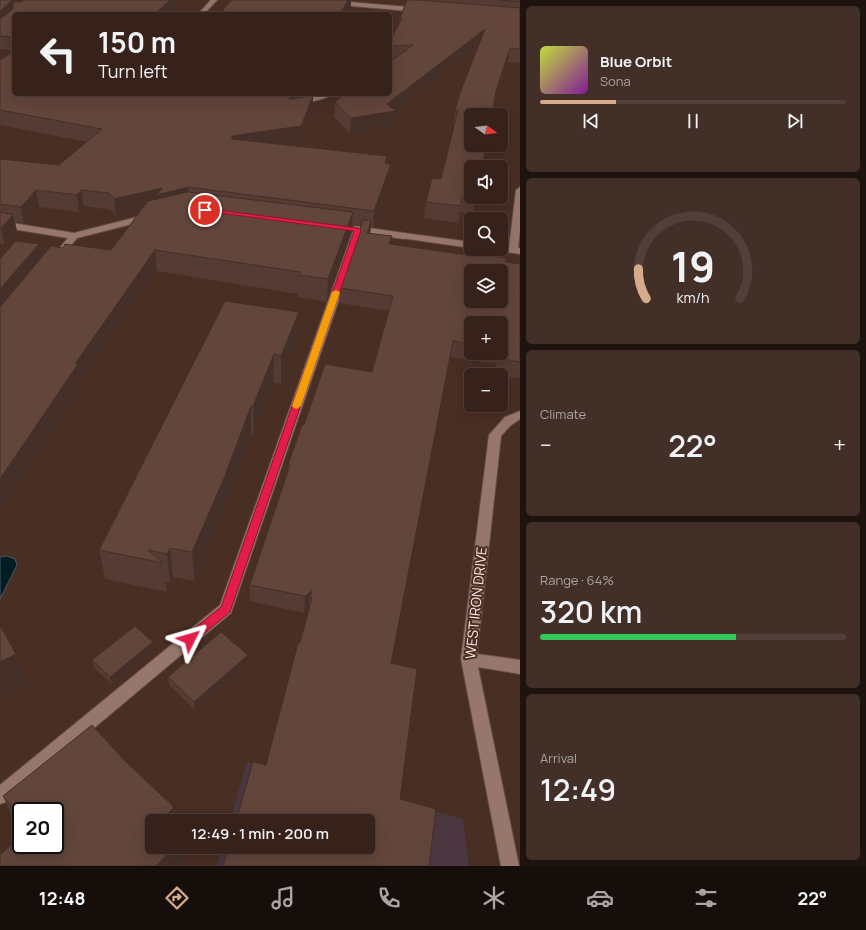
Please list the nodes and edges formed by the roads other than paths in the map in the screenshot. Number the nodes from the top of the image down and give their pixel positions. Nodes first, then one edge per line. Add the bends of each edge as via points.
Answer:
1 (214, 0) edge
2 (306, 0) edge
3 (381, 6) junction
4 (427, 10) edge
5 (203, 12) edge
6 (378, 12) edge
7 (324, 96) edge
8 (290, 100) edge
9 (520, 190) edge
10 (159, 215) edge
11 (0, 224) edge
12 (343, 228) edge
13 (358, 230) junction
14 (74, 236) junction
15 (464, 244) edge
16 (517, 251) edge
17 (50, 266) edge
18 (517, 416) edge
19 (468, 659) junction
20 (520, 667) edge
21 (0, 796) edge
22 (510, 866) edge

1 - 5 street
2 - 3 street
3 - 4 street
3 - 6 street
7 - 8 street
9 - 16 street
10 - 14 street
11 - 14 street
12 - 13 street
13 - 15 street
13 - 21 street via 226,609
14 - 17 street
18 - 19 street, WEST IRON DRIVE via 503,424 495,435
19 - 20 street
19 - 22 street, WEST IRON DRIVE

